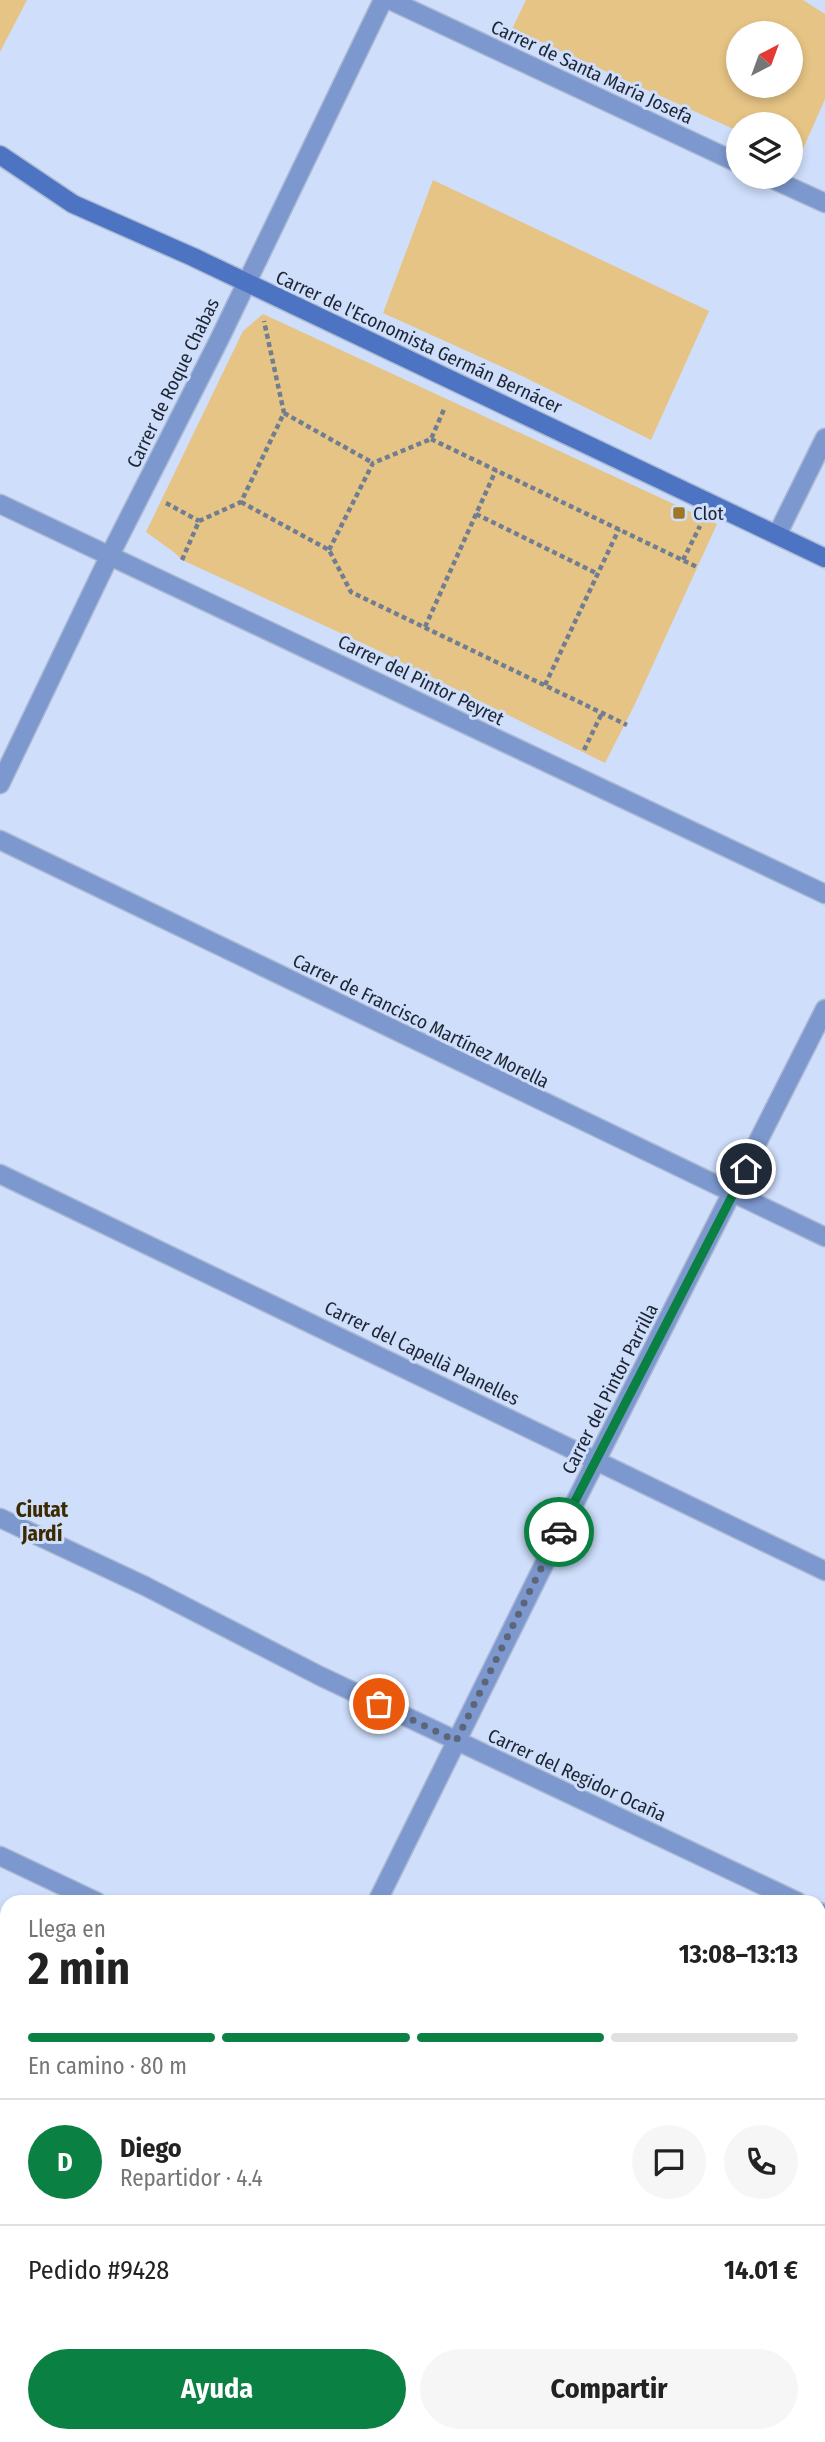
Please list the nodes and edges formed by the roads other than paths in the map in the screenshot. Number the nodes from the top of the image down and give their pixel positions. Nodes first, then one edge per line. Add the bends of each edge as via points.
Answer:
1 (383, 0) edge
2 (390, 0) edge
3 (0, 155) edge
4 (726, 157) edge
5 (794, 189) edge
6 (825, 203) edge
7 (245, 282) junction
8 (825, 438) edge
9 (0, 504) edge
10 (777, 535) junction
11 (110, 555) junction
12 (825, 558) edge
13 (0, 784) edge
14 (0, 840) edge
15 (825, 894) edge
16 (825, 1009) edge
17 (0, 1174) edge
18 (733, 1193) junction
19 (825, 1237) edge
20 (597, 1461) junction
21 (0, 1518) edge
22 (825, 1571) edge
23 (456, 1741) junction
24 (0, 1856) edge
25 (82, 1895) edge
26 (380, 1895) edge
27 (783, 1895) edge

1 - 7 street, Carrer de Roque Chabas
2 - 4 street, Carrer de Santa María Josefa
3 - 7 street, Carrer de l'Economista Germán Bernácer via 73,204
5 - 6 street
7 - 10 street, Carrer de l'Economista Germán Bernácer
7 - 11 street, Carrer de Roque Chabas
8 - 10 street
9 - 11 street, Carrer del Pintor Peyret
10 - 12 street, Carrer de l'Economista Germán Bernácer
11 - 13 street, Carrer de Roque Chabas
11 - 15 street, Carrer del Pintor Peyret
14 - 18 street, Carrer de Francisco Martínez Morella
16 - 18 street, Carrer del Pintor Parrilla
17 - 20 street, Carrer del Capellà Planelles
18 - 19 street, Carrer de Francisco Martínez Morella
18 - 20 street, Carrer del Pintor Parrilla
20 - 22 street, Carrer del Capellà Planelles
20 - 23 street, Carrer del Pintor Parrilla
21 - 23 street, Carrer del Regidor Ocaña
23 - 26 street, Carrer del Pintor Parrilla
23 - 27 street, Carrer del Regidor Ocaña
24 - 25 street

